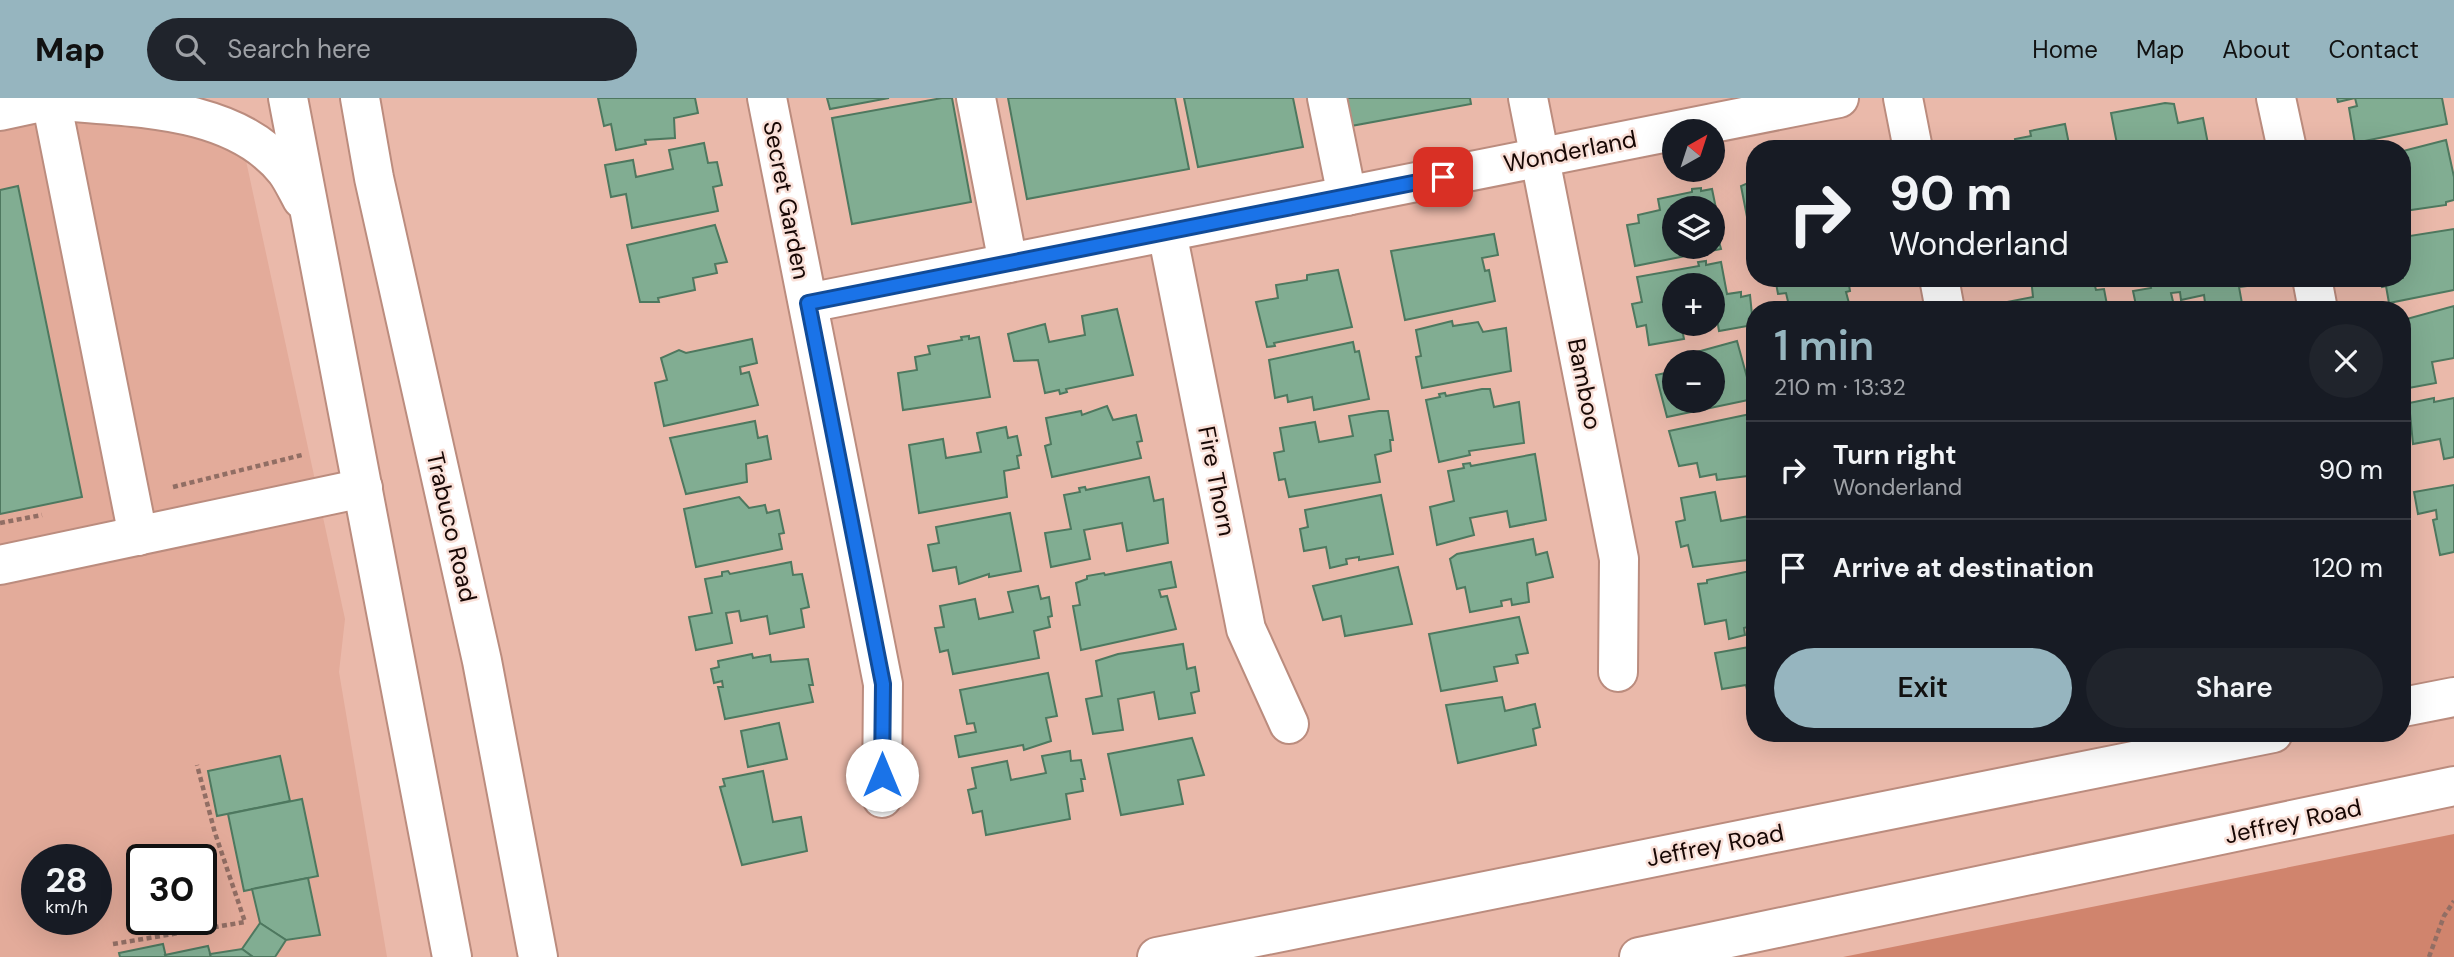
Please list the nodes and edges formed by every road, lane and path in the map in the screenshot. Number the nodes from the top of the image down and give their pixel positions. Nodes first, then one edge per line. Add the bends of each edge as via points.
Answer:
1 (288, 98) edge
2 (360, 98) edge
3 (767, 98) edge
4 (976, 98) edge
5 (1327, 98) edge
6 (1528, 98) edge
7 (1839, 98) edge
8 (1903, 98) edge
9 (2276, 98) edge
10 (51, 100) junction
11 (1735, 108) edge
12 (0, 111) edge
13 (1911, 140) edge
14 (2285, 140) edge
15 (1540, 157) junction
16 (1347, 196) junction
17 (311, 216) junction
18 (1167, 232) junction
19 (1008, 263) junction
20 (808, 303) junction
21 (302, 455) dead end
22 (363, 488) junction
23 (160, 490) dead end
24 (138, 536) junction
25 (0, 565) edge
26 (1618, 672) dead end
27 (2454, 697) edge
28 (2411, 705) edge
29 (1289, 724) dead end
30 (2228, 742) edge
31 (197, 765) dead end
32 (2454, 786) edge
33 (882, 798) dead end
34 (2454, 901) edge
35 (113, 944) dead end
36 (452, 957) edge
37 (538, 957) edge
38 (1157, 957) edge
39 (1639, 957) edge
40 (2430, 957) edge

1 - 17 main road
2 - 37 main road, Trabuco Road via 482,661
3 - 20 main road, Secret Garden
4 - 19 main road
5 - 16 main road
6 - 15 main road, Bamboo
7 - 11 main road, Wonderland
8 - 13 main road
9 - 14 main road
10 - 12 main road
10 - 17 main road via 174,113 241,136 270,154 286,172
10 - 24 main road
11 - 15 main road, Wonderland
15 - 16 main road, Wonderland
15 - 26 main road, Bamboo via 1619,559
16 - 18 main road, Wonderland
17 - 22 main road
18 - 19 main road, Wonderland
18 - 29 main road, Fire Thorn via 1246,629
19 - 20 main road, Wonderland
20 - 33 main road, Secret Garden via 883,684
21 - 23 path
22 - 24 main road
22 - 36 main road
24 - 25 main road
27 - 28 main road
30 - 38 main road, Jeffrey Road
31 - 35 path via 245,922
32 - 39 main road, Jeffrey Road
34 - 40 path

